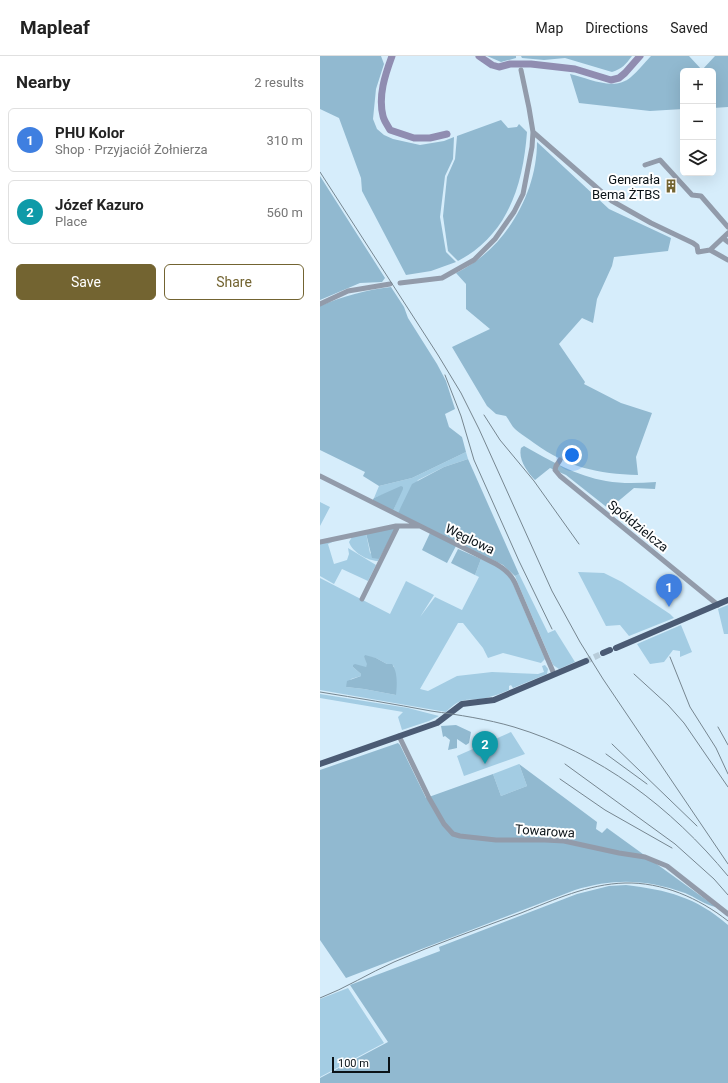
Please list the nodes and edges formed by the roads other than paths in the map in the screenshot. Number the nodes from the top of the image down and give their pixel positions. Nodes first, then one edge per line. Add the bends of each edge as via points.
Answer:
1 (521, 70) dead end
2 (533, 132) junction
3 (645, 165) dead end
4 (728, 227) edge
5 (728, 233) edge
6 (723, 238) junction
7 (728, 242) edge
8 (710, 250) junction
9 (728, 260) edge
10 (400, 283) dead end
11 (390, 284) dead end
12 (320, 304) edge
13 (560, 460) dead end
14 (320, 476) edge
15 (398, 526) junction
16 (420, 526) junction
17 (320, 542) edge
18 (362, 599) dead end
19 (728, 600) edge
20 (718, 605) junction
21 (603, 653) tunnel mouth
22 (586, 661) tunnel mouth
23 (554, 674) junction
24 (399, 736) junction
25 (320, 764) edge
26 (728, 914) edge

1 - 2 street
2 - 8 street via 612,201 693,243 697,246 698,252
2 - 10 street via 530,164 523,194 495,239 474,260 442,278
3 - 4 street via 660,160 692,195 701,196
5 - 6 street
6 - 7 street
6 - 8 street
8 - 9 street
11 - 12 street via 348,291
13 - 20 street, Spółdzielcza via 556,470 560,476
14 - 16 street, Węglowa
15 - 16 street
15 - 17 street
15 - 18 street
16 - 23 street, Węglowa via 508,572 516,583
19 - 20 main road
20 - 21 main road
22 - 23 main road
23 - 24 main road via 494,700 462,704 437,723
24 - 25 main road
24 - 26 street, Towarowa via 429,798 453,834 496,840 564,842 644,857 667,866

